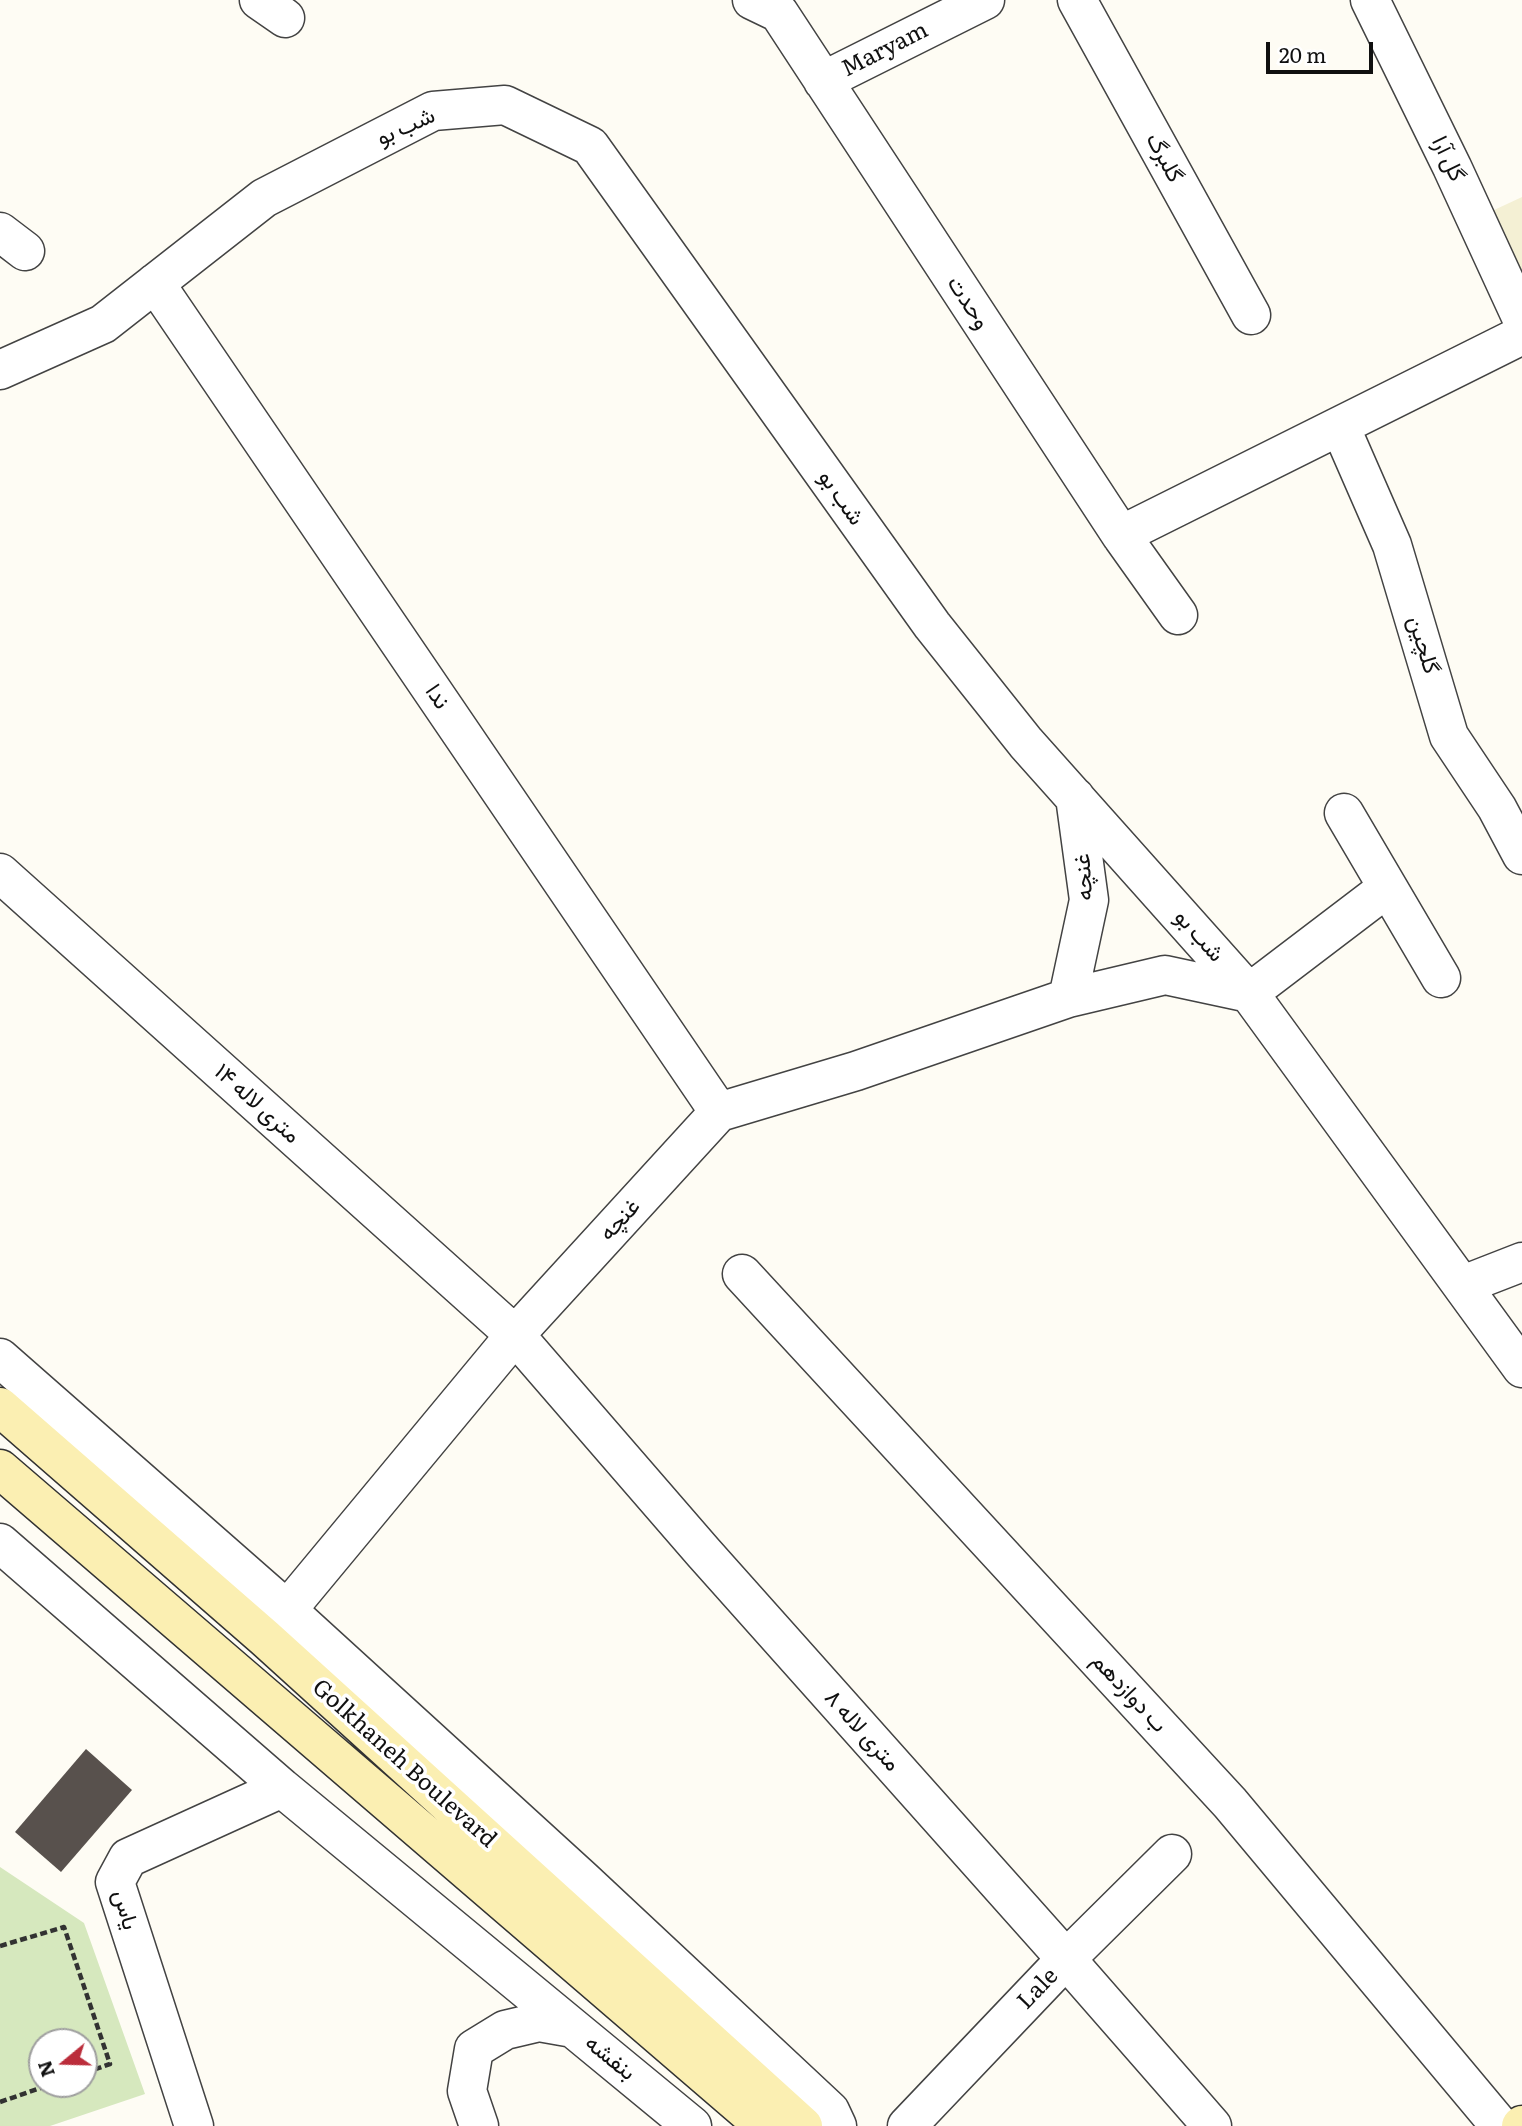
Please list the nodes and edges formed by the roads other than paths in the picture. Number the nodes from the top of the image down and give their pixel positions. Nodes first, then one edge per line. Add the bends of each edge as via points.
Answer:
1 (752, 0) edge
2 (985, 0) edge
3 (1077, 0) edge
4 (1370, 0) edge
5 (823, 81) junction
6 (155, 283) junction
7 (1251, 315) dead end
8 (1522, 319) edge
9 (1522, 335) edge
10 (0, 370) edge
11 (1340, 426) junction
12 (1121, 536) junction
13 (1178, 615) dead end
14 (1075, 797) junction
15 (1344, 813) dead end
16 (1522, 855) edge
17 (0, 873) edge
18 (1387, 888) junction
19 (1441, 978) dead end
20 (1249, 993) junction
21 (1068, 998) junction
22 (719, 1112) junction
23 (1522, 1262) edge
24 (742, 1274) dead end
25 (1463, 1285) junction
26 (514, 1335) junction
27 (0, 1358) edge
28 (1522, 1368) edge
29 (0, 1408) edge
30 (0, 1469) edge
31 (0, 1543) edge
32 (287, 1611) junction
33 (282, 1788) junction
34 (1172, 1854) dead end
35 (1066, 1959) junction
36 (573, 2028) junction
37 (194, 2126) edge
38 (479, 2126) edge
39 (692, 2126) edge
40 (764, 2126) edge
41 (803, 2126) edge
42 (837, 2126) edge
43 (907, 2126) edge
44 (1212, 2126) edge
45 (1500, 2126) edge

1 - 5 street, وحدت via 779,13
2 - 5 street, Maryam
3 - 7 street, گلبرگ
4 - 8 street, گل آرا
5 - 12 street, وحدت
6 - 10 street, شب بو via 103,324
6 - 14 street, شب بو via 264,198 433,111 505,105 590,146 932,625
6 - 22 street, ندا
9 - 11 street
11 - 12 street
11 - 16 street, گلچین via 1392,545 1449,736
12 - 13 street, وحدت
14 - 20 street, شب بو
14 - 21 street, غنچه via 1089,900
15 - 18 street
17 - 26 street, ۱۴ متری لاله
18 - 19 street
18 - 20 street
20 - 21 street via 1165,975
20 - 25 street, شب بو
21 - 22 street via 856,1071
22 - 26 street, غنچه
23 - 25 street
24 - 45 street, ب دوازدهم via 1230,1803
25 - 28 street, شب بو
26 - 32 street, غنچه
26 - 35 street, ۸ متری لاله
27 - 32 street
29 - 41 main road, Golkhaneh Boulevard via 265,1638
30 - 40 main road, Golkhaneh Boulevard
31 - 33 street
32 - 42 street via 830,2111
33 - 36 street
33 - 37 street, یاس via 128,1858 115,1882
34 - 35 street, Lale
35 - 43 street, Lale
35 - 44 street, ۸ متری لاله
36 - 38 street, بنفشه via 540,2021 505,2029 474,2049 467,2091
36 - 39 street, بنفشه

